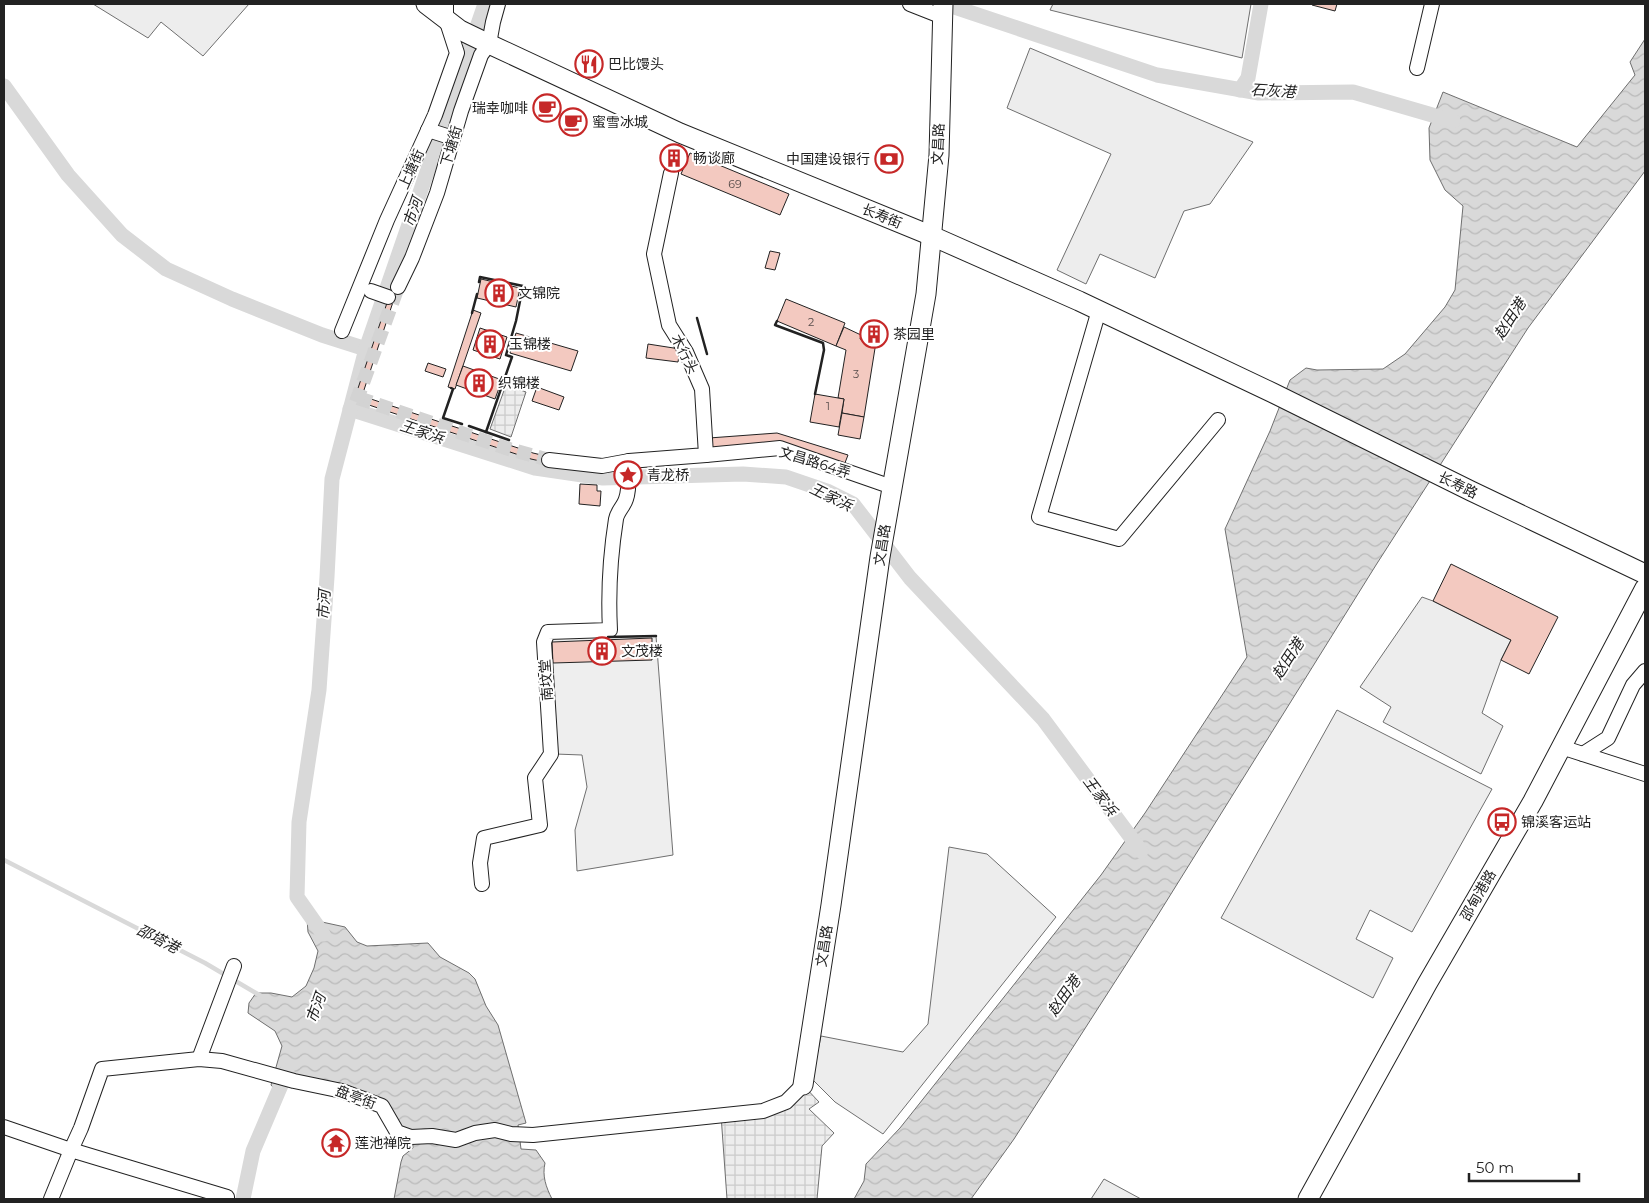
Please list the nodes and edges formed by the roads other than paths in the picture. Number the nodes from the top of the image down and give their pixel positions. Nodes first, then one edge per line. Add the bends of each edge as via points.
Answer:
1 (426, 4) edge
2 (498, 4) edge
3 (910, 4) edge
4 (1432, 4) edge
5 (943, 10) edge
6 (450, 17) edge
7 (489, 44) junction
8 (1417, 68) dead end
9 (440, 134) junction
10 (671, 173) dead end
11 (932, 236) junction
12 (398, 287) tunnel mouth
13 (371, 291) dead end
14 (388, 297) dead end
15 (1099, 310) junction
16 (342, 331) dead end
17 (1273, 393) joint
18 (1218, 420) dead end
19 (706, 454) junction
20 (549, 460) tunnel mouth
21 (628, 464) junction
22 (892, 487) junction
23 (1645, 574) edge
24 (1645, 588) edge
25 (1645, 671) edge
26 (1561, 747) junction
27 (1583, 754) junction
28 (1645, 774) edge
29 (482, 884) dead end
30 (231, 974) dead end
31 (198, 1059) junction
32 (803, 1085) joint
33 (4, 1127) edge
34 (71, 1150) junction
35 (228, 1197) dead end
36 (51, 1199) edge
37 (1308, 1199) edge

1 - 6 street
2 - 7 street, 下塘街
3 - 5 street
4 - 8 street
5 - 11 street, 文昌路 via 939,155
6 - 7 street
6 - 9 street, 上塘街 via 457,53 435,115
7 - 9 street, 下塘街
7 - 11 street, 长寿街 via 674,130
9 - 12 street, 下塘街 via 437,194
9 - 16 street, 上塘街 via 387,220
10 - 19 street, 木行头 via 654,254 669,324 686,352 702,390
11 - 15 street, 长寿街
11 - 22 street, 文昌路 via 926,294
13 - 14 street
15 - 17 street, 长寿街
15 - 18 street via 1039,517 1119,539
17 - 23 street, 长寿路
19 - 21 street
19 - 22 street, 文昌路64弄 via 780,448
20 - 21 street via 602,466
21 - 29 street, 南坟堂 via 625,502 615,518 608,590 610,630 548,632 544,642 551,754 535,778 540,826 484,838 480,863
22 - 32 street, 文昌路
24 - 26 street, 邵甸港路
25 - 27 street via 1634,685 1608,738
26 - 27 street
26 - 37 street, 邵甸港路
27 - 28 street
30 - 31 street
31 - 32 street, 盘亭街 via 222,1061 294,1081 342,1090 382,1106 397,1132 411,1137 456,1140 495,1130 533,1135 763,1112 786,1102
31 - 34 street, 盘亭街 via 102,1070
33 - 34 street
34 - 35 street
34 - 36 street

